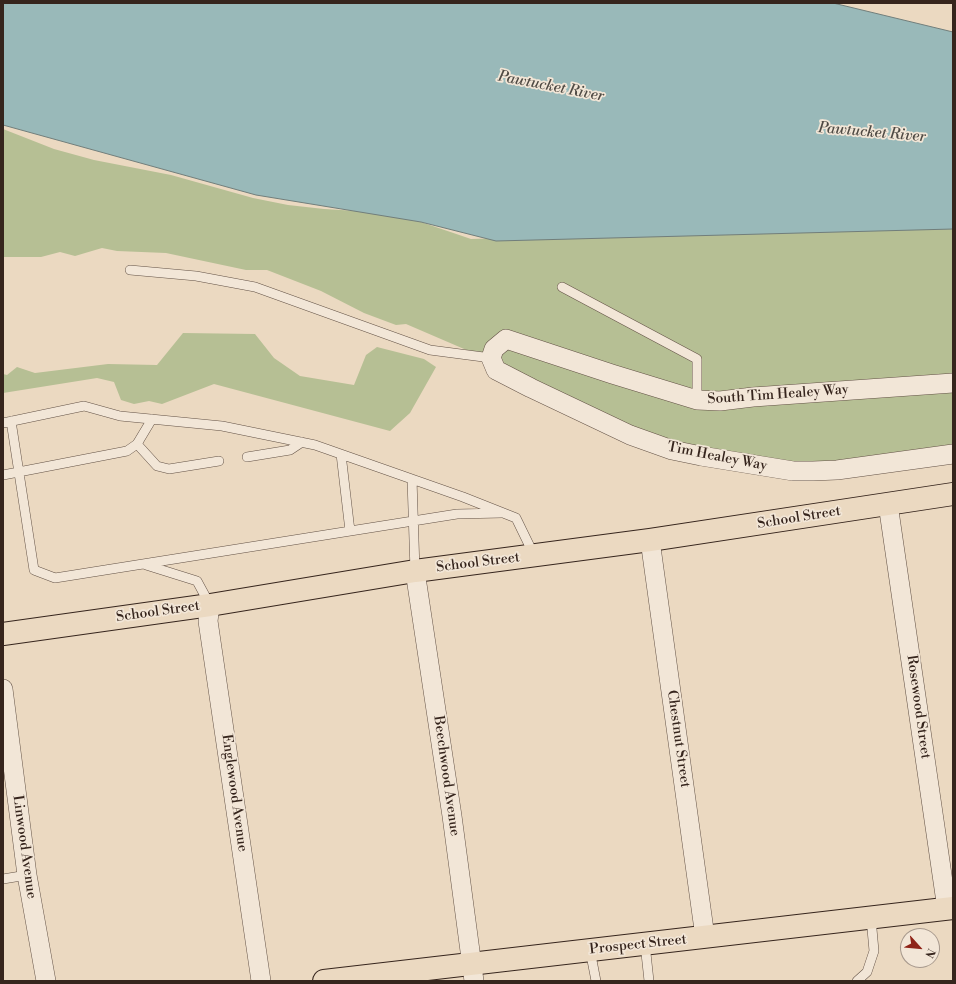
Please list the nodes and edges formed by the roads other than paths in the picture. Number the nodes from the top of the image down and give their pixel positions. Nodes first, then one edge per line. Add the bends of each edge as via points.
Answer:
1 (130, 270) dead end
2 (562, 287) dead end
3 (494, 364) junction
4 (953, 383) edge
5 (697, 400) junction
6 (152, 419) junction
7 (7, 422) edge
8 (302, 442) junction
9 (137, 444) junction
10 (341, 454) junction
11 (953, 454) edge
12 (247, 457) dead end
13 (218, 461) dead end
14 (18, 472) junction
15 (3, 475) edge
16 (412, 479) junction
17 (953, 494) edge
18 (888, 504) junction
19 (502, 513) junction
20 (414, 521) junction
21 (350, 531) junction
22 (650, 540) junction
23 (534, 556) junction
24 (145, 564) junction
25 (415, 571) junction
26 (210, 605) junction
27 (3, 634) edge
28 (3, 689) edge
29 (26, 875) junction
30 (3, 879) edge
31 (950, 908) edge
32 (871, 918) junction
33 (705, 937) junction
34 (645, 944) junction
35 (590, 950) junction
36 (473, 972) edge
37 (46, 981) edge
38 (261, 981) edge
39 (324, 981) edge
40 (596, 981) edge
41 (650, 981) edge
42 (857, 981) edge

1 - 3 lane via 196,276 255,287 430,350
2 - 5 lane via 697,359
3 - 5 street, South Tim Healey Way via 494,349 506,340
3 - 11 street, Tim Healey Way via 531,388 630,435 672,450 701,456 792,471 813,471
4 - 5 street, South Tim Healey Way via 720,401
6 - 7 lane via 120,416 84,406
6 - 8 lane via 222,426
6 - 9 lane
7 - 14 lane
8 - 10 lane
8 - 12 lane via 290,450
9 - 13 lane via 157,466 169,469
9 - 14 lane via 127,451
10 - 16 lane
10 - 21 lane
14 - 15 lane
14 - 24 lane via 34,570 55,578
16 - 19 lane
16 - 20 lane
17 - 18 main road, School Street
18 - 22 main road, School Street
18 - 31 street, Rosewood Street
19 - 20 lane via 457,514
19 - 23 lane via 516,518
20 - 21 lane
20 - 25 lane
21 - 24 lane
22 - 23 main road, School Street
22 - 33 street, Chestnut Street
23 - 25 main road, School Street
24 - 26 lane via 197,581
25 - 26 main road, School Street
25 - 36 street, Beechwood Avenue
26 - 27 main road, School Street
26 - 38 street, Englewood Avenue via 208,621
28 - 29 street, Linwood Avenue
29 - 30 lane
29 - 37 street, Linwood Avenue
31 - 32 main road, Prospect Street
32 - 33 main road, Prospect Street
32 - 42 lane via 874,951 867,972
33 - 34 main road, Prospect Street
34 - 35 main road, Prospect Street
34 - 41 lane
35 - 36 main road, Prospect Street
35 - 40 lane
36 - 39 main road, Prospect Street

